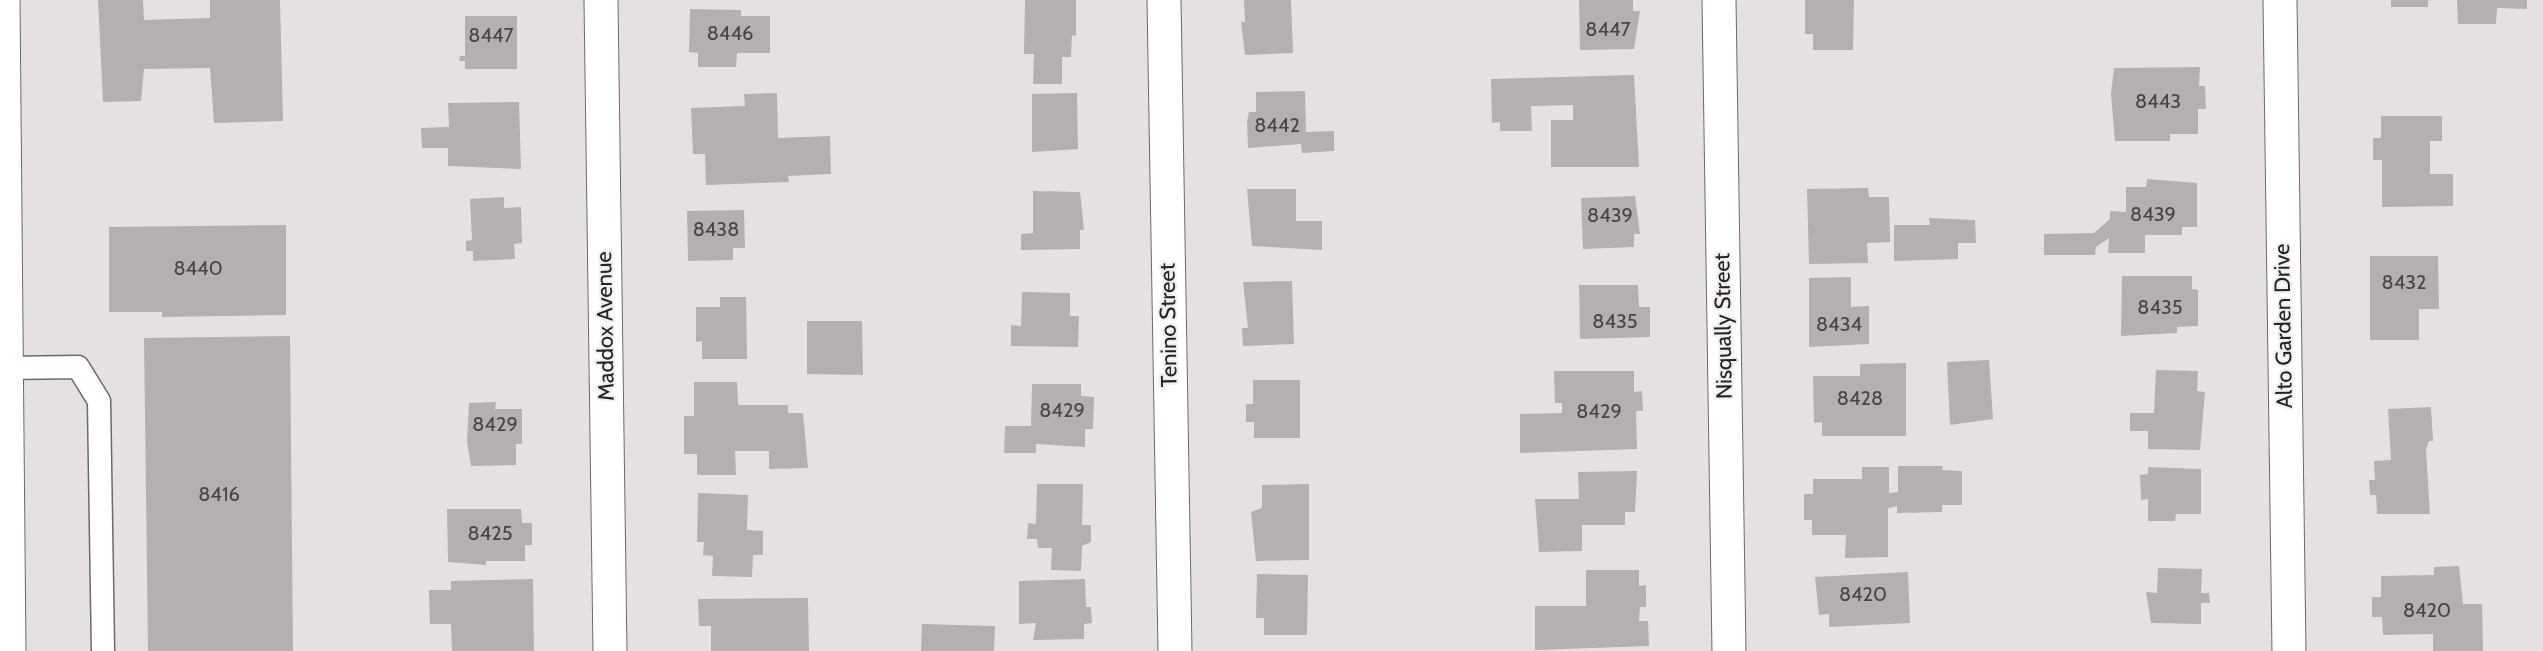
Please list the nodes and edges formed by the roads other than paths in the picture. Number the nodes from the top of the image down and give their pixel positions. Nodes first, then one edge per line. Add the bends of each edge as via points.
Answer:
1 (3, 0) edge
2 (601, 0) edge
3 (1164, 0) edge
4 (1719, 0) edge
5 (2280, 0) edge
6 (6, 368) junction
7 (9, 651) edge
8 (103, 651) edge
9 (610, 651) edge
10 (1175, 651) edge
11 (1729, 651) edge
12 (2289, 651) edge

1 - 6 street
2 - 9 street, Maddox Avenue
3 - 10 street, Tenino Street
4 - 11 street, Nisqually Street
5 - 12 street, Alto Garden Drive
6 - 7 street
6 - 8 lane via 78,367 99,401

